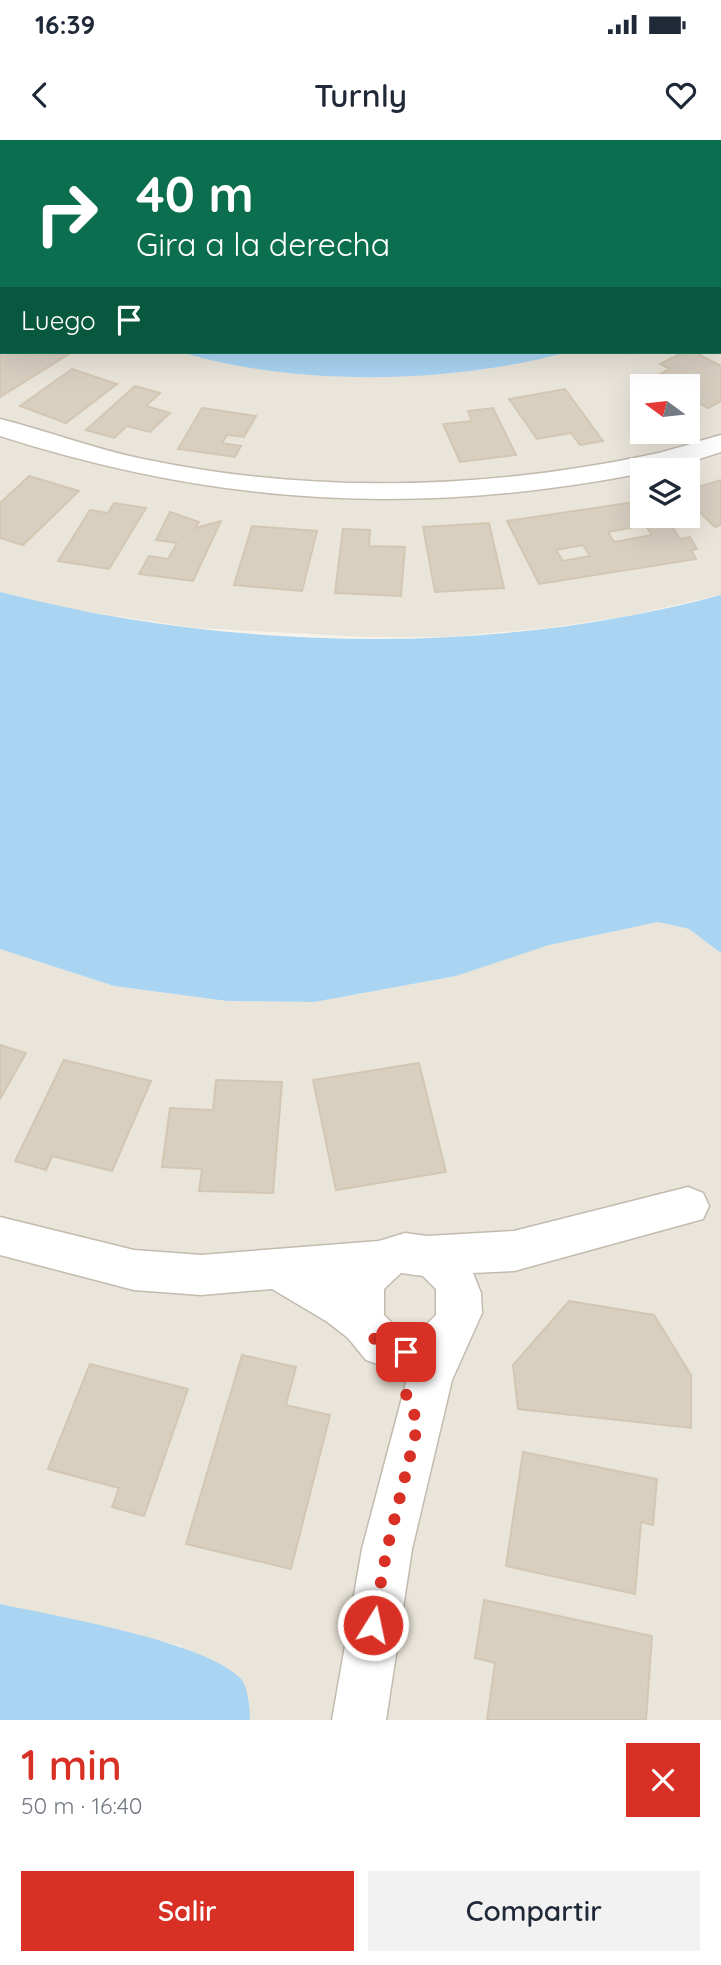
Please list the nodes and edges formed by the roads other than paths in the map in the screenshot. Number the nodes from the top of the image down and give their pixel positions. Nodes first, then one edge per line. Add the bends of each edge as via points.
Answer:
1 (0, 427) edge
2 (721, 443) edge
3 (688, 1206) dead end
4 (0, 1236) edge
5 (514, 1251) junction
6 (402, 1258) junction
7 (272, 1269) junction
8 (456, 1324) junction
9 (368, 1331) junction
10 (418, 1424) junction
11 (359, 1720) edge

1 - 2 street via 144,470 249,485 350,492 447,491 548,481
3 - 5 street
4 - 7 street via 134,1270 201,1275
5 - 6 street
5 - 8 street via 479,1278
6 - 7 street
6 - 8 street via 450,1272 462,1300
6 - 9 street via 362,1282 358,1309
7 - 9 street via 339,1303
8 - 9 street via 439,1344 406,1352 389,1348
8 - 10 street via 430,1376
9 - 10 street via 398,1374
10 - 11 street via 387,1549

